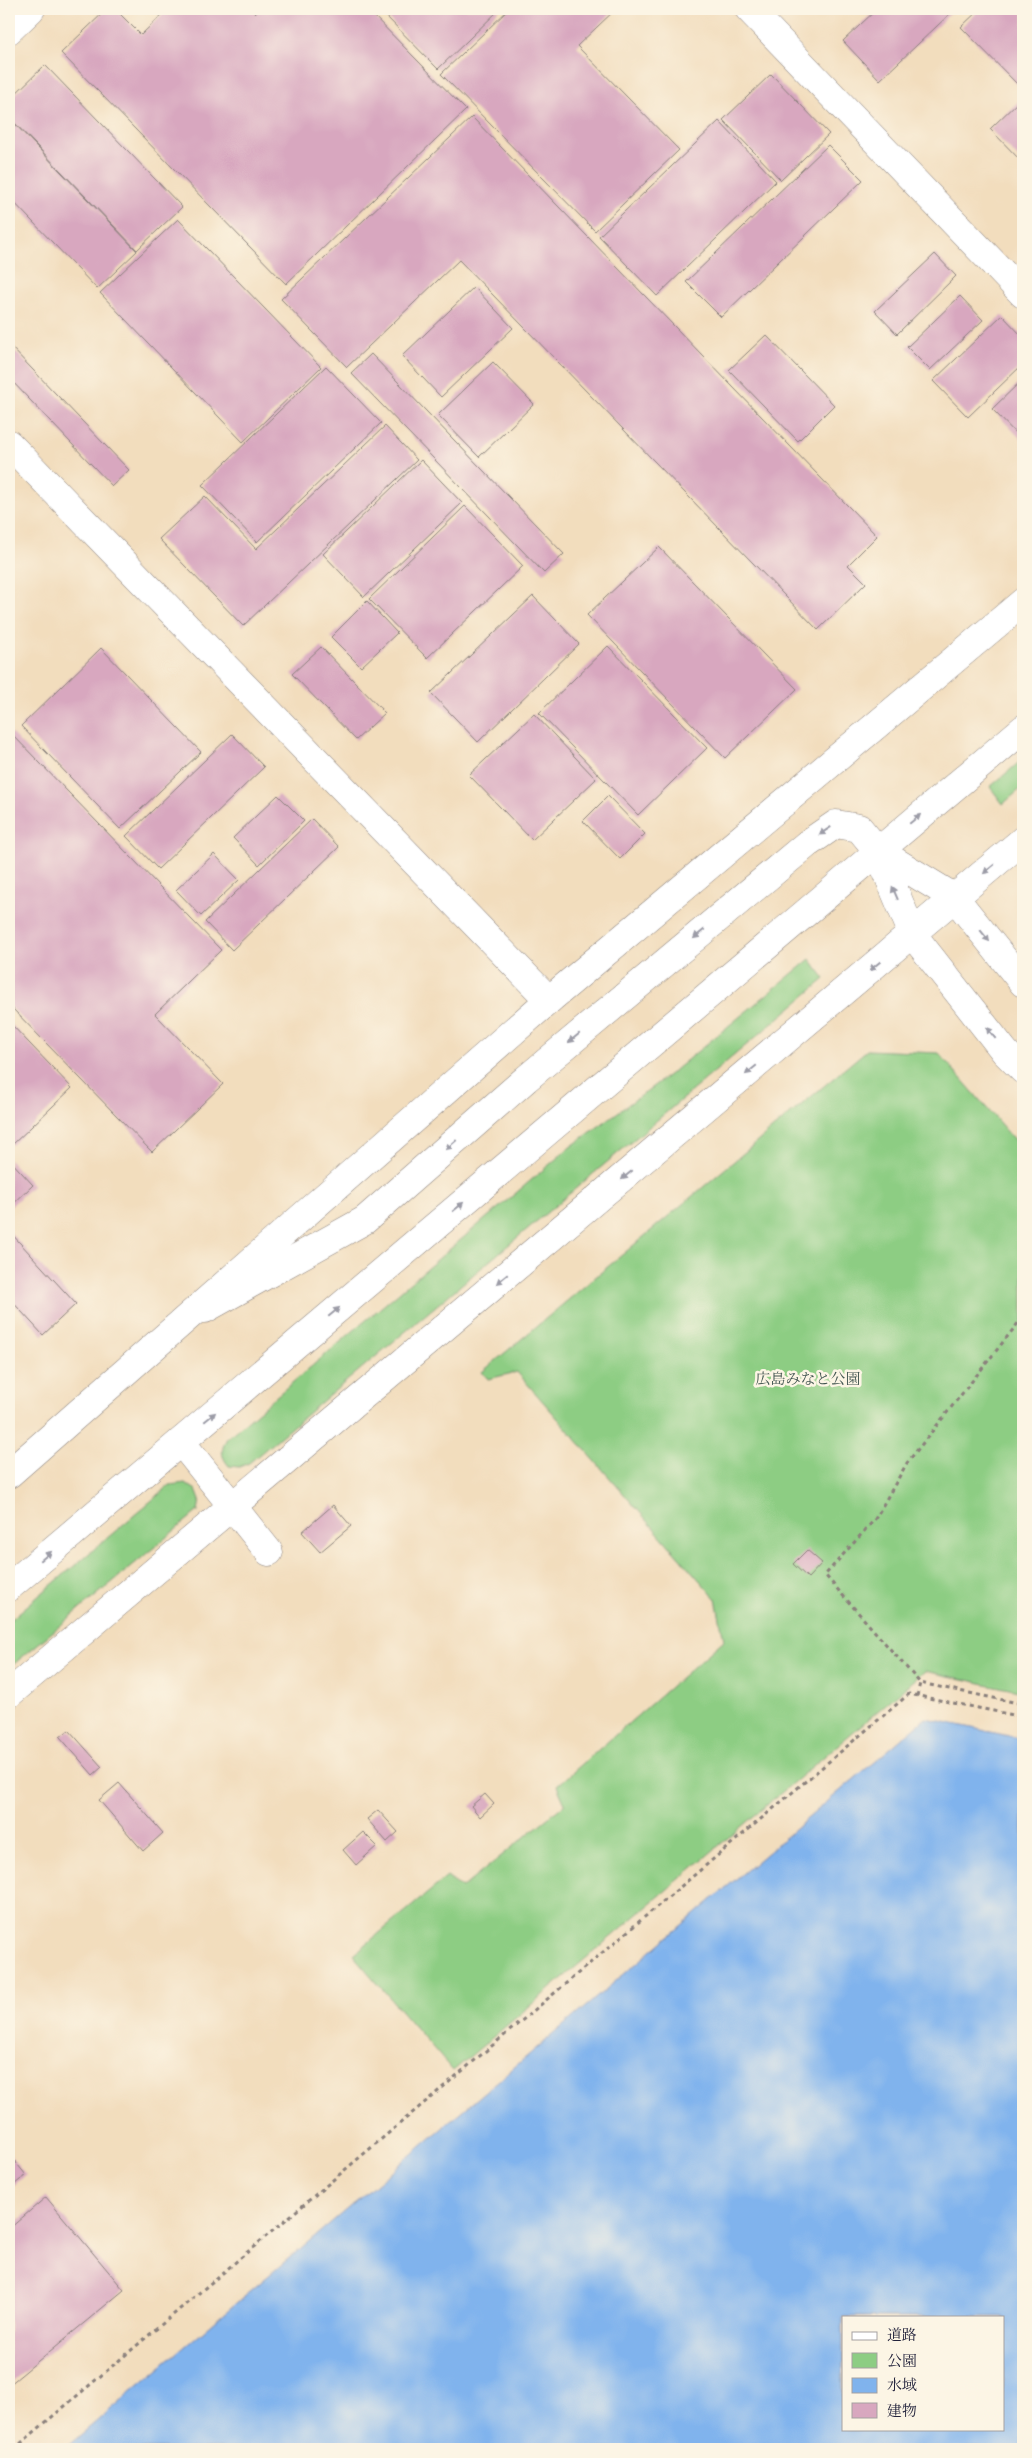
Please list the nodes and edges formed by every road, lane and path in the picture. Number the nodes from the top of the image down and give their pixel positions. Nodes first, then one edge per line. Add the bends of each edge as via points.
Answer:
1 (30, 9) edge
2 (749, 9) edge
3 (9, 30) edge
4 (1023, 294) edge
5 (9, 444) edge
6 (1018, 612) edge
7 (1023, 729) edge
8 (1023, 840) edge
9 (878, 851) junction
10 (955, 898) junction
11 (913, 934) junction
12 (1023, 983) edge
13 (549, 1000) junction
14 (1023, 1070) edge
15 (1023, 1317) edge
16 (182, 1322) junction
17 (181, 1442) junction
18 (9, 1474) edge
19 (232, 1506) junction
20 (269, 1552) dead end
21 (9, 1587) edge
22 (920, 1683) junction
23 (9, 1694) edge
24 (917, 1696) junction
25 (1023, 1704) edge
26 (1023, 1717) edge
27 (14, 2449) edge

1 - 3 street
2 - 4 street
5 - 13 street
6 - 13 street
9 -> 7 street
8 -> 10 street
9 - 10 street
11 -> 9 street
9 -> 16 street via 859,828 836,824 828,829 526,1079 365,1220
17 -> 9 street
10 - 11 street
10 -> 12 street
14 -> 11 street via 1005,1052
11 -> 19 street
13 - 16 street
15 - 22 path via 907,1463 875,1519 825,1575
16 - 18 street
17 - 19 street
21 -> 17 street
19 - 20 street
19 - 23 street
22 - 24 path
22 - 25 path
24 - 26 path
24 - 27 path via 909,1694

